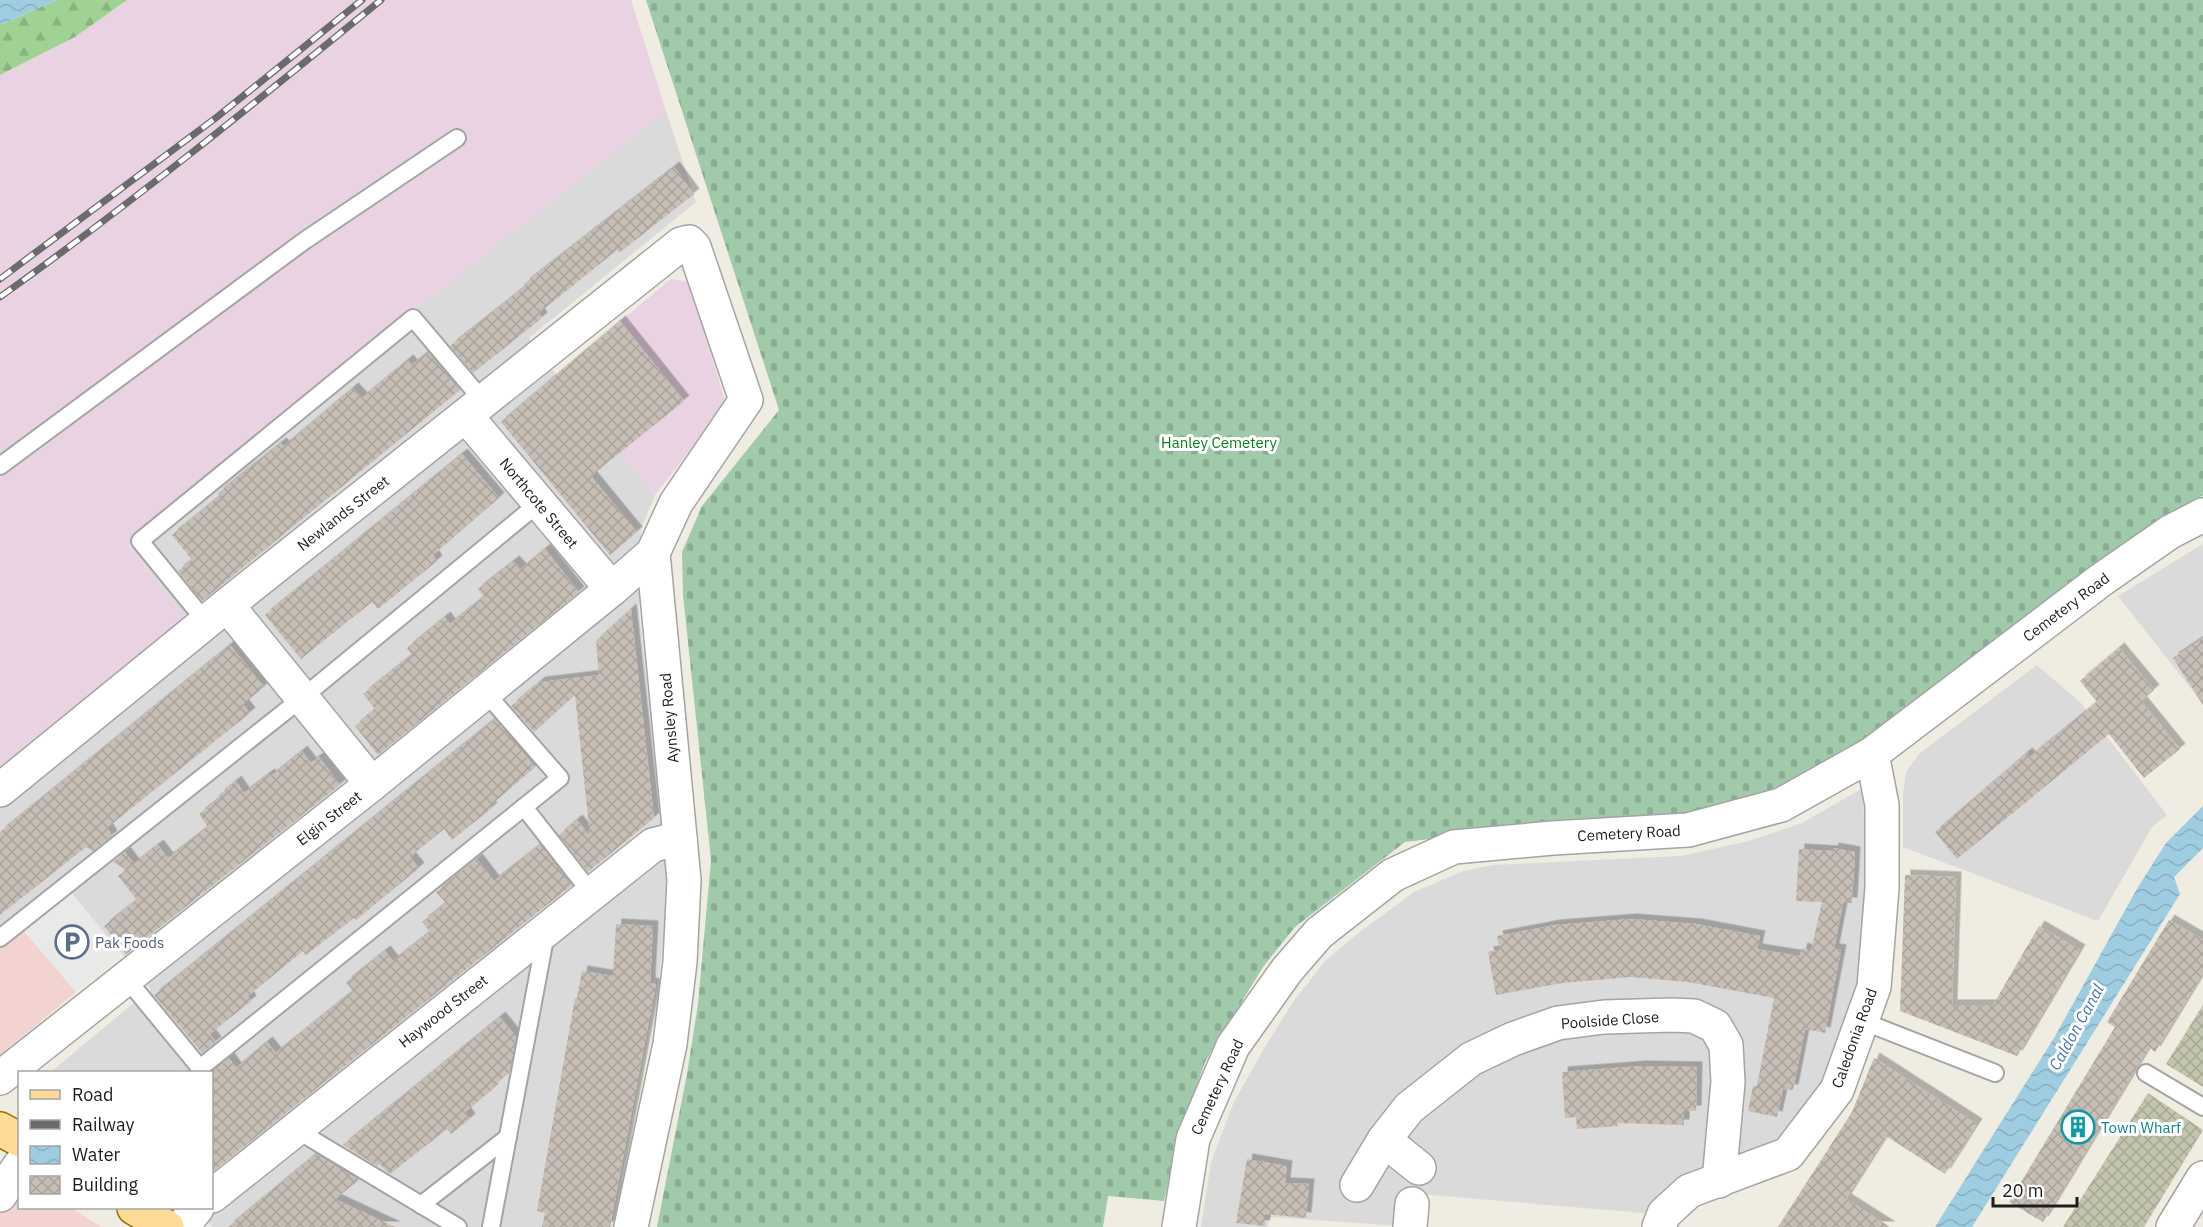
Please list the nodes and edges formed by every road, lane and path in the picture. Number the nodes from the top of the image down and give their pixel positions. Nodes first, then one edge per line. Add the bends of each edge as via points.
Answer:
1 (457, 138) dead end
2 (475, 409) junction
3 (0, 465) edge
4 (539, 503) junction
5 (2203, 515) edge
6 (653, 553) junction
7 (612, 590) junction
8 (217, 614) junction
9 (485, 692) junction
10 (302, 698) junction
11 (1872, 754) junction
12 (4, 779) edge
13 (372, 784) junction
14 (524, 807) junction
15 (680, 837) junction
16 (592, 894) junction
17 (547, 929) junction
18 (0, 938) edge
19 (115, 978) junction
20 (1862, 1021) junction
21 (1995, 1073) dead end
22 (2146, 1073) dead end
23 (0, 1078) edge
24 (2203, 1107) edge
25 (295, 1129) junction
26 (0, 1130) edge
27 (508, 1137) junction
28 (18, 1139) edge
29 (1384, 1140) junction
30 (18, 1168) edge
31 (1419, 1168) dead end
32 (2203, 1178) edge
33 (1719, 1181) junction
34 (1357, 1185) dead end
35 (0, 1195) edge
36 (213, 1195) edge
37 (421, 1204) junction
38 (136, 1209) edge
39 (196, 1209) edge
40 (167, 1227) edge
41 (183, 1227) edge
42 (458, 1227) edge
43 (491, 1227) edge
44 (631, 1227) edge
45 (1179, 1227) edge
46 (1659, 1227) edge
47 (2173, 1227) edge

1 - 3 lane via 304,241
2 - 4 street, Northcote Street
2 - 6 street, Newlands Street via 681,244 689,242 746,400 676,503
2 - 8 street, Newlands Street
2 - 8 lane via 413,318 140,542
4 - 7 street, Northcote Street
4 - 10 lane
5 - 11 street, Cemetery Road via 2170,532 2101,580
6 - 7 street, Elgin Street
6 - 15 street, Aynsley Road
7 - 9 street, Elgin Street
8 - 10 street
8 - 12 street, Newlands Street
9 - 13 street, Elgin Street
9 - 14 lane via 560,778
10 - 13 street
10 - 18 lane
11 - 20 street, Caledonia Road via 1882,805 1882,888 1874,987
11 - 45 street, Cemetery Road via 1781,805 1688,830 1454,847 1393,874 1319,933 1287,970 1233,1046 1193,1139
13 - 19 street, Elgin Street
14 - 16 lane
14 - 19 lane via 200,1068
15 - 16 street, Haywood Street via 653,844
15 - 44 street, Aynsley Road via 680,962 670,1044
16 - 17 street, Haywood Street
17 - 25 street, Haywood Street
17 - 27 lane
19 - 23 street, Elgin Street
20 - 21 lane
20 - 33 street, Caledonia Road via 1837,1090 1788,1154
22 - 24 lane
25 - 36 street, Haywood Street
25 - 37 lane
26 - 28 main road
27 - 37 lane
27 - 43 lane
29 - 31 street
29 - 33 street, Poolside Close via 1409,1108 1453,1073 1471,1059 1513,1038 1557,1023 1604,1017 1694,1017 1715,1026 1726,1045 1728,1082
29 - 34 street, Poolside Close
30 - 35 street
32 - 47 street
33 - 46 street, Caledonia Road via 1689,1191 1664,1214
37 - 42 lane
38 - 40 main road
39 - 41 street

